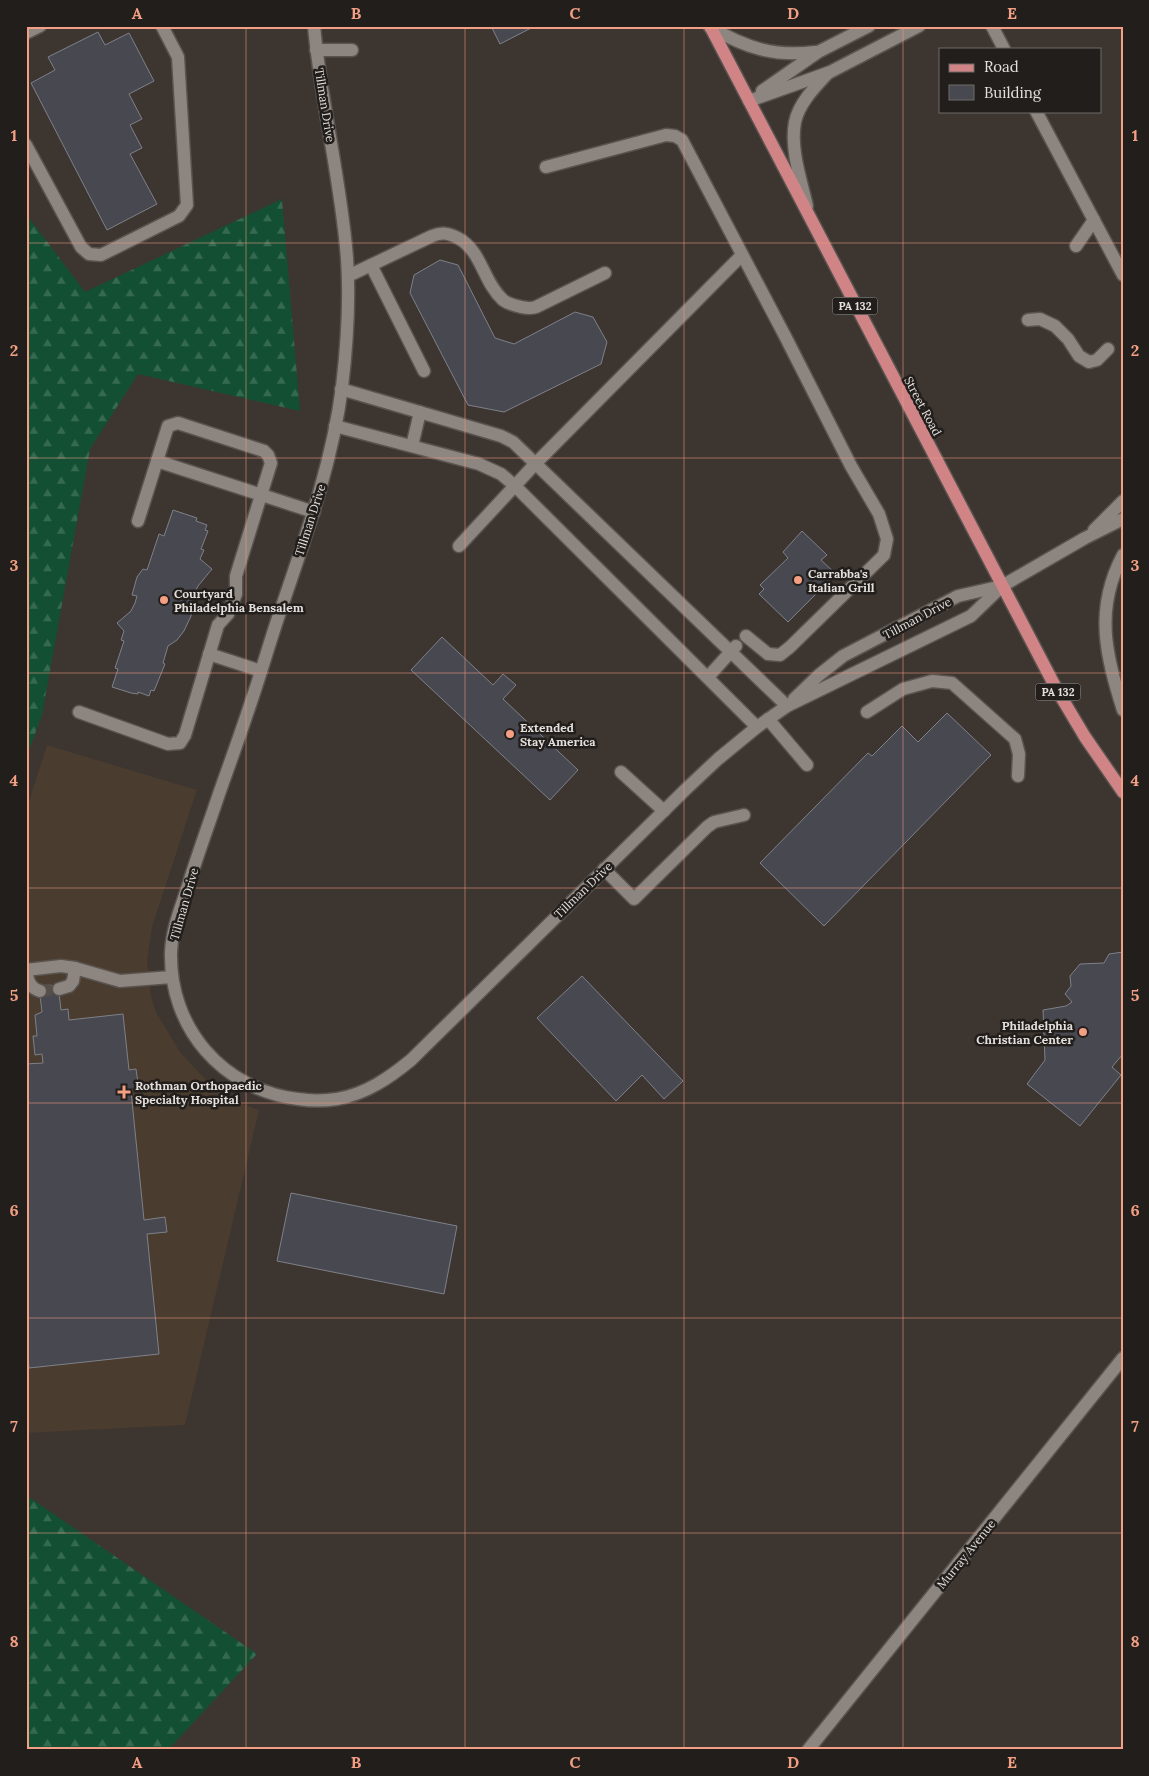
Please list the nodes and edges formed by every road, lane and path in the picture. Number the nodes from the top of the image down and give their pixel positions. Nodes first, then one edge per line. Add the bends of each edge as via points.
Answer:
1 (40, 26) edge
2 (162, 26) edge
3 (314, 26) edge
4 (710, 26) edge
5 (869, 26) edge
6 (919, 26) edge
7 (992, 26) edge
8 (26, 34) edge
9 (1003, 48) edge
10 (316, 50) junction
11 (352, 50) dead end
12 (818, 52) junction
13 (830, 72) junction
14 (749, 101) junction
15 (1037, 112) edge
16 (26, 145) edge
17 (546, 167) dead end
18 (809, 216) junction
19 (1094, 220) junction
20 (1076, 246) dead end
21 (742, 255) junction
22 (372, 265) junction
23 (605, 273) dead end
24 (1123, 275) edge
25 (348, 276) junction
26 (1028, 320) dead end
27 (1108, 349) dead end
28 (424, 371) dead end
29 (342, 389) junction
30 (420, 412) junction
31 (335, 426) junction
32 (412, 446) junction
33 (157, 461) junction
34 (536, 463) junction
35 (515, 486) junction
36 (261, 496) junction
37 (1123, 501) edge
38 (314, 512) junction
39 (1123, 519) edge
40 (138, 521) dead end
41 (1085, 538) junction
42 (459, 546) dead end
43 (1123, 556) edge
44 (1002, 586) junction
45 (746, 636) dead end
46 (733, 649) junction
47 (209, 654) junction
48 (261, 671) junction
49 (708, 677) junction
50 (787, 706) junction
51 (1123, 710) edge
52 (79, 712) dead end
53 (867, 712) dead end
54 (768, 719) junction
55 (757, 727) junction
56 (807, 765) dead end
57 (621, 772) dead end
58 (1018, 776) dead end
59 (1123, 792) edge
60 (664, 811) junction
61 (744, 815) dead end
62 (604, 869) junction
63 (75, 968) junction
64 (26, 971) edge
65 (172, 977) junction
66 (58, 989) tunnel mouth
67 (40, 991) dead end
68 (1123, 1358) edge
69 (808, 1750) edge

1 - 8 street
2 - 16 street via 178,57 187,205 179,216 101,255 89,254 80,247
3 - 10 street, Tillman Drive
4 - 12 street via 730,38 765,51 796,55
4 - 14 main road, Street Road / PA 132
5 - 12 street
6 - 13 street
7 - 9 street
10 - 11 street
10 - 25 street, Tillman Drive via 340,198
12 - 14 street
13 - 14 street
13 - 18 street via 812,90 795,120 795,156
14 - 18 main road, Street Road / PA 132
15 - 19 street
17 - 21 street via 666,135 675,136 682,140
18 - 44 main road, Street Road / PA 132
19 - 20 street
19 - 24 street
21 - 34 street
21 - 45 street via 879,514 887,539 884,554 780,655 768,654
22 - 23 street via 432,236 449,234 471,248 503,300 530,309
22 - 25 street
22 - 28 street
25 - 29 street, Tillman Drive
26 - 27 street via 1040,319 1055,326 1079,356 1089,362 1097,360
29 - 30 street
29 - 31 street, Tillman Drive
30 - 32 street
30 - 34 street via 501,436 513,442
31 - 32 street
31 - 38 street, Tillman Drive
32 - 35 street via 490,468
33 - 36 street
33 - 36 street via 168,426 178,424 264,451 271,463
33 - 40 street
34 - 35 street
34 - 46 street
35 - 42 street
35 - 49 street
36 - 38 street
36 - 47 street via 236,576 236,594 218,625
37 - 41 street
38 - 48 street, Tillman Drive
39 - 41 street
41 - 44 street
43 - 51 street via 1112,578 1105,631 1107,656
44 - 50 street, Tillman Drive via 971,616
44 - 50 street, Tillman Drive via 958,596 843,656
44 - 59 main road, Street Road / PA 132 via 1056,690
46 - 49 street
46 - 50 street
47 - 48 street
47 - 52 street via 180,743 168,744
48 - 65 street, Tillman Drive via 177,918 171,950
49 - 55 street
50 - 54 street, Tillman Drive
53 - 58 street via 902,689 932,681 952,683 1015,739 1019,754
54 - 55 street, Tillman Drive
54 - 56 street
55 - 60 street, Tillman Drive
57 - 60 street
60 - 62 street, Tillman Drive
61 - 62 street via 714,822 707,827 634,899
62 - 65 street, Tillman Drive via 411,1060 369,1089 346,1097 311,1101 280,1097 233,1075 206,1051 192,1033 180,1009
63 - 64 street via 61,966
63 - 65 street via 120,981
63 - 66 street via 69,986
64 - 67 street via 33,989
68 - 69 street, Murray Avenue

